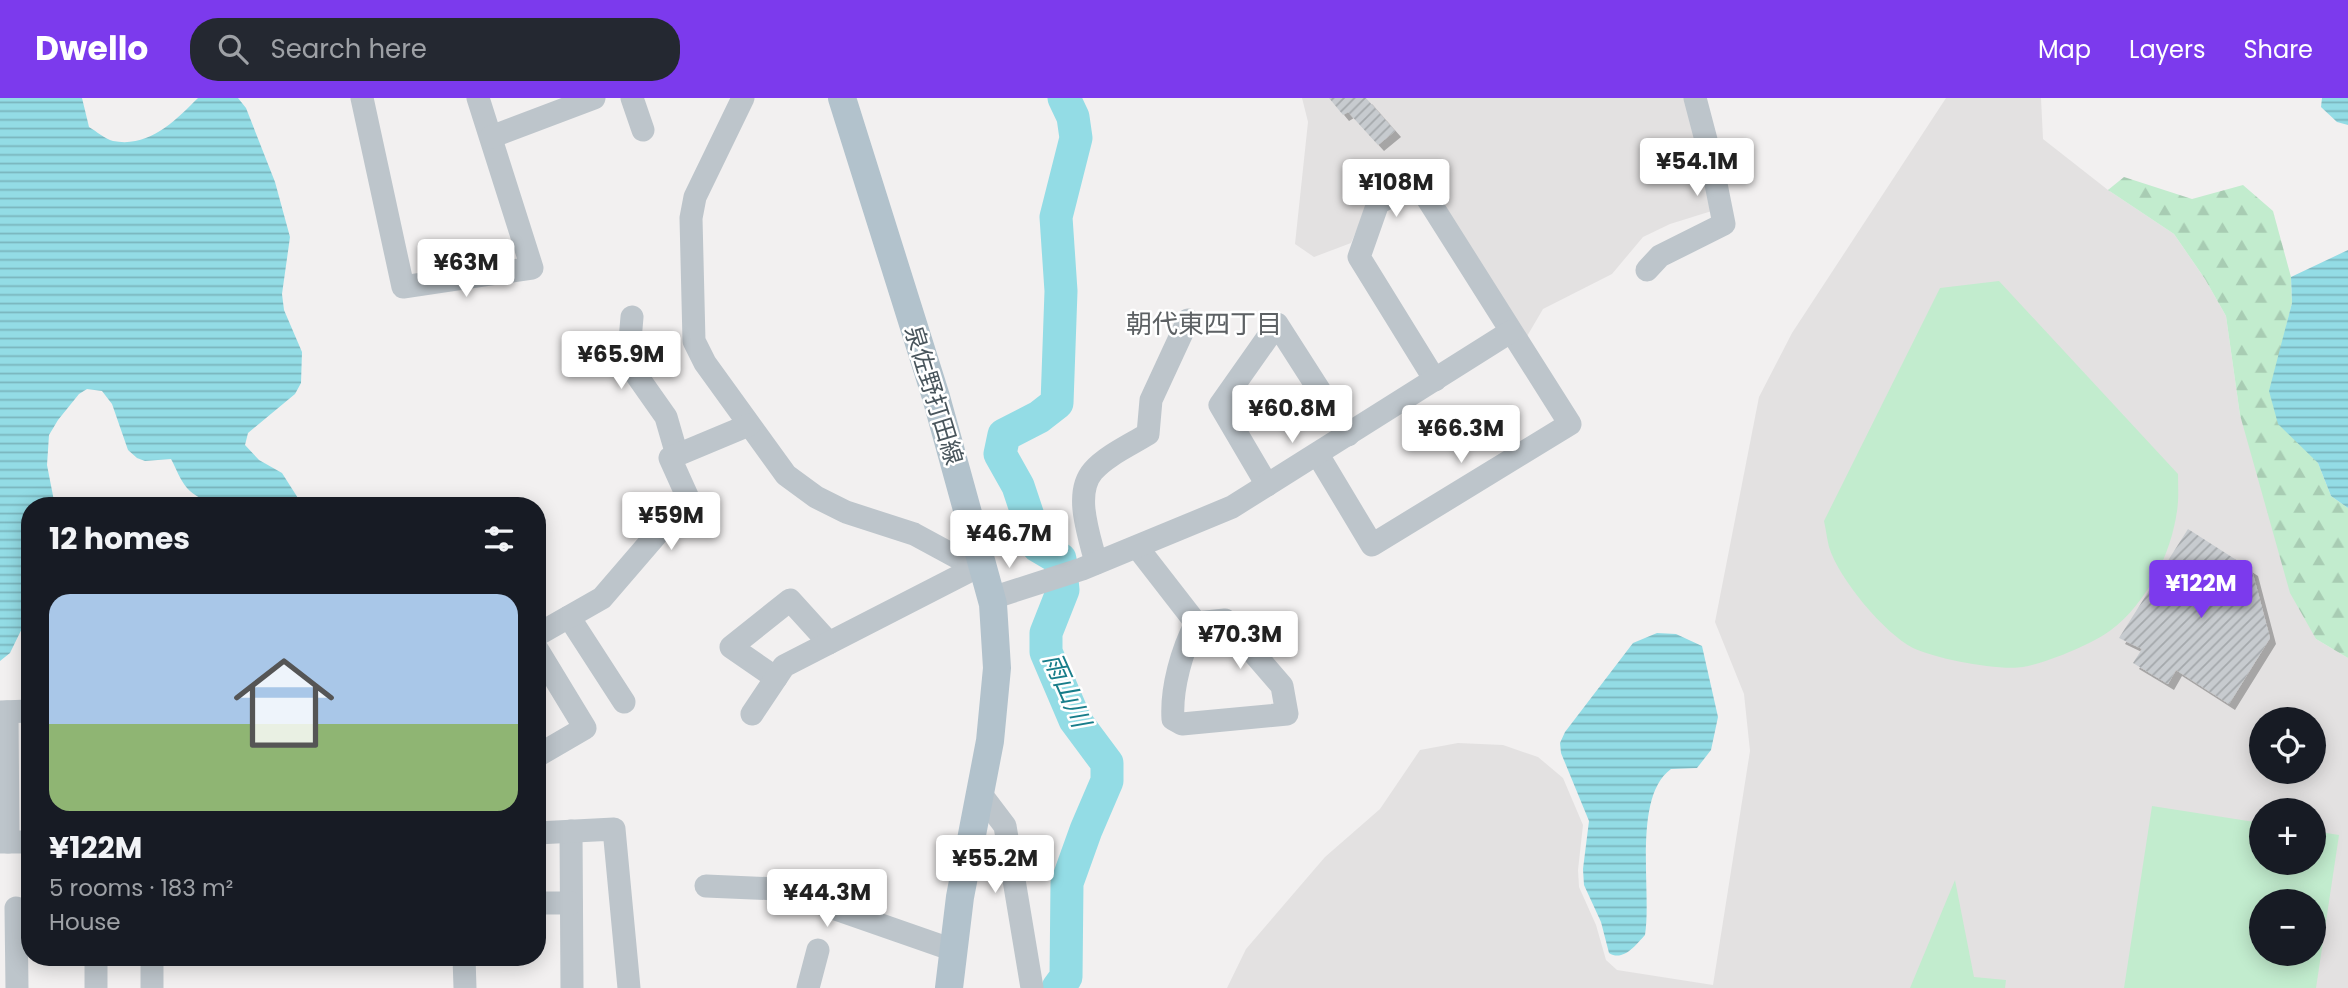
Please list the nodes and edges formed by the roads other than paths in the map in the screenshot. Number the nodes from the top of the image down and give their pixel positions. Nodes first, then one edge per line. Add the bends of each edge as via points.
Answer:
1 (362, 98) edge
2 (478, 98) edge
3 (594, 98) edge
4 (632, 98) edge
5 (743, 98) edge
6 (842, 98) edge
7 (1695, 98) edge
8 (643, 130) dead end
9 (491, 136) junction
10 (1647, 270) dead end
11 (632, 317) dead end
12 (1188, 320) dead end
13 (1510, 332) junction
14 (1435, 380) junction
15 (749, 425) junction
16 (1348, 435) junction
17 (1318, 455) junction
18 (677, 456) junction
19 (1267, 485) junction
20 (1137, 547) junction
21 (1089, 566) junction
22 (982, 567) junction
23 (992, 598) junction
24 (569, 617) junction
25 (1196, 623) junction
26 (546, 630) edge
27 (829, 643) junction
28 (546, 664) edge
29 (776, 678) junction
30 (624, 702) dead end
31 (12, 711) edge
32 (752, 714) dead end
33 (546, 751) edge
34 (980, 793) junction
35 (571, 831) junction
36 (546, 832) edge
37 (13, 842) edge
38 (706, 886) dead end
39 (546, 903) edge
40 (571, 903) junction
41 (15, 908) edge
42 (818, 950) dead end
43 (953, 950) junction
44 (96, 966) edge
45 (152, 966) edge
46 (464, 966) edge
47 (17, 988) edge
48 (96, 988) edge
49 (152, 988) edge
50 (465, 988) edge
51 (572, 988) edge
52 (628, 988) edge
53 (808, 988) edge
54 (949, 988) edge
55 (1032, 988) edge

1 - 9 street via 403,286 532,268
2 - 9 street
3 - 9 street
4 - 8 street
5 - 15 street via 695,197 690,254 694,341
6 - 22 main road, 泉佐野打田線 via 936,397
7 - 10 street via 1724,225 1660,256
11 - 18 street via 628,363 666,417
12 - 21 street via 1151,400 1148,434 1090,474 1084,506
13 - 14 street
13 - 14 street via 1417,182 1378,203 1359,257
13 - 17 street via 1570,424 1372,545
14 - 16 street
15 - 18 street
15 - 22 street via 786,475 816,497 914,534
16 - 17 street
16 - 19 street via 1277,324 1220,405
17 - 19 street
18 - 24 street via 670,458 688,498 602,598
19 - 20 street via 1232,507
20 - 21 street
20 - 25 street
21 - 23 street
22 - 23 main road, 泉佐野打田線
22 - 27 street
23 - 34 main road, 泉佐野打田線 via 997,668
24 - 26 street
24 - 30 street
25 - 25 street via 1225,620 1282,686 1287,714 1182,724 1173,719 1172,702
27 - 29 street via 784,666
27 - 29 street via 790,600 731,647
28 - 33 street via 585,728
29 - 32 street
31 - 37 street
34 - 43 main road, 泉佐野打田線
34 - 55 street via 1005,825
35 - 36 street
35 - 40 street
35 - 52 street via 614,829
38 - 43 street via 778,889
39 - 40 street
40 - 51 street
41 - 47 street
42 - 53 street
43 - 54 main road, 泉佐野打田線
44 - 48 street
45 - 49 street
46 - 50 street

